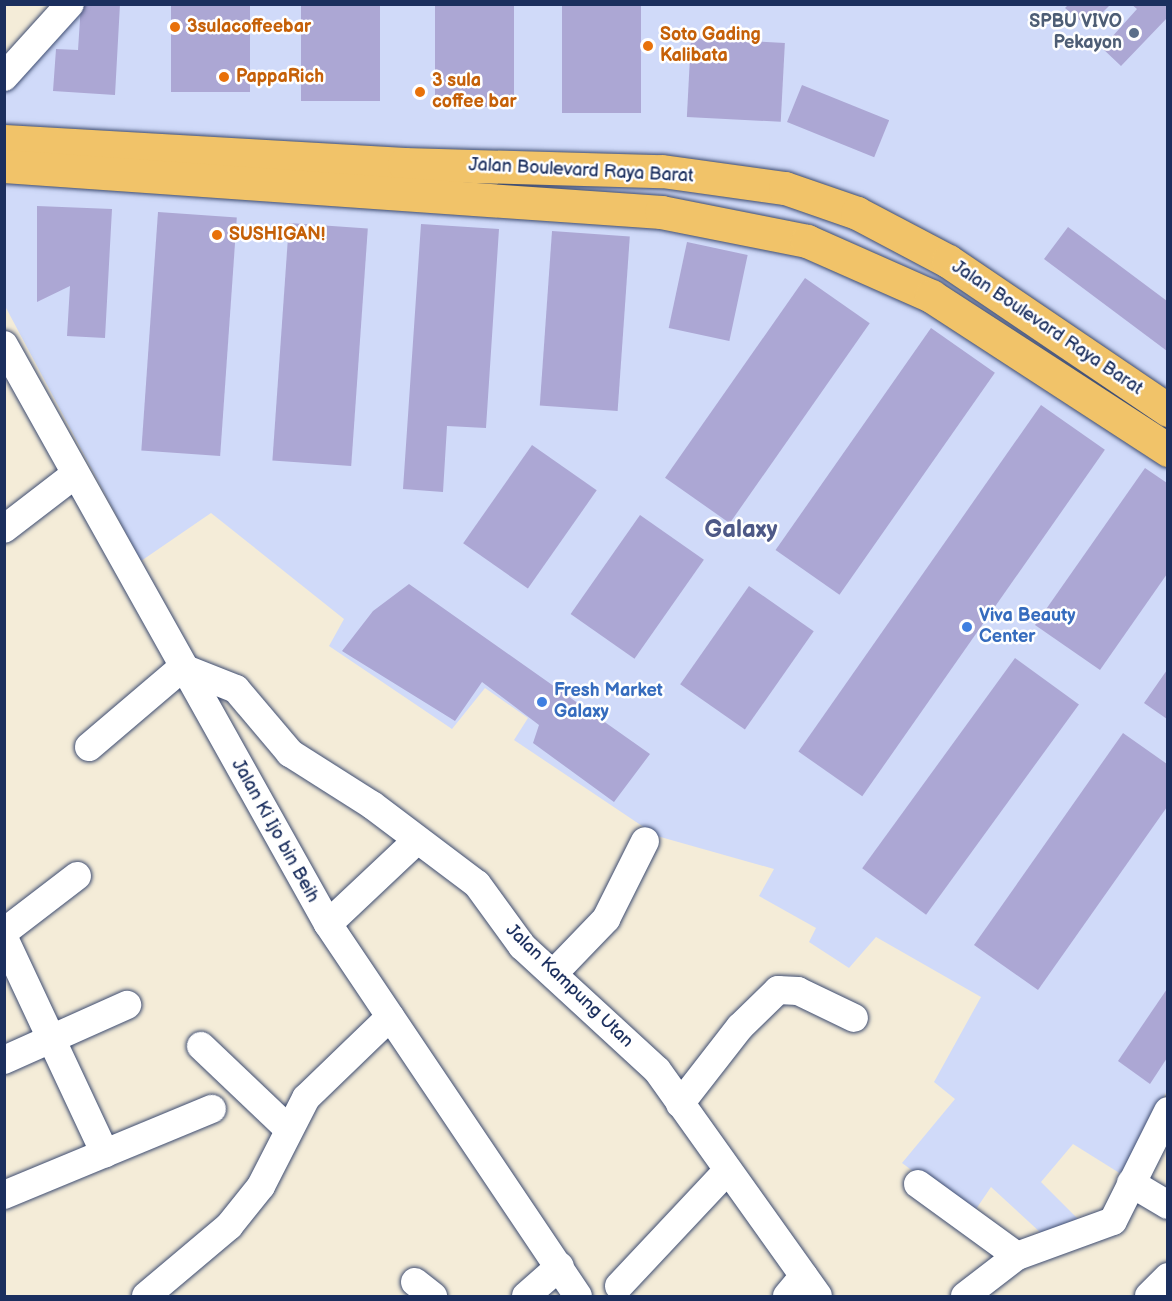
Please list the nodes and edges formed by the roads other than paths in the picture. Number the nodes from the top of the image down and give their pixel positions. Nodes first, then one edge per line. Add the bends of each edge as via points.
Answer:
1 (70, 4) edge
2 (4, 77) edge
3 (4, 141) edge
4 (65, 158) junction
5 (404, 164) junction
6 (4, 166) edge
7 (402, 196) junction
8 (4, 345) edge
9 (1167, 410) edge
10 (1167, 450) edge
11 (74, 475) junction
12 (4, 530) edge
13 (183, 667) junction
14 (89, 747) dead end
15 (417, 840) junction
16 (645, 841) dead end
17 (77, 876) dead end
18 (328, 924) junction
19 (4, 932) edge
20 (4, 938) edge
21 (555, 972) junction
22 (127, 1005) dead end
23 (390, 1017) junction
24 (854, 1018) dead end
25 (52, 1039) junction
26 (201, 1046) dead end
27 (4, 1060) edge
28 (680, 1104) junction
29 (212, 1109) dead end
30 (1167, 1111) edge
31 (286, 1128) junction
32 (105, 1154) junction
33 (726, 1172) junction
34 (1131, 1183) junction
35 (918, 1184) dead end
36 (4, 1195) edge
37 (1167, 1205) edge
38 (1017, 1256) junction
39 (560, 1266) junction
40 (1167, 1277) edge
41 (619, 1286) dead end
42 (803, 1290) edge
43 (146, 1296) edge
44 (526, 1296) edge
45 (578, 1296) edge
46 (965, 1296) edge
47 (1149, 1296) edge

1 - 2 street
3 - 4 main road, Jalan Boulevard Raya Barat
4 - 5 main road, Jalan Boulevard Raya Barat
4 - 6 main road, Jalan Boulevard Raya Barat
4 - 7 main road, Jalan Boulevard Raya Barat
5 - 7 main road
5 - 9 main road, Jalan Boulevard Raya Barat via 662,171 785,188 857,213 948,261
7 - 10 main road, Jalan Boulevard Raya Barat via 661,212 817,245 931,296
8 - 11 street, Jalan Ki Ijo bin Beih
11 - 12 street
11 - 13 street, Jalan Ki Ijo bin Beih
13 - 14 street
13 - 15 street, Jalan Kampung Utan via 236,689 290,753
13 - 18 street, Jalan Ki Ijo bin Beih
15 - 18 street
15 - 21 street, Jalan Kampung Utan via 477,884 508,930
16 - 21 street via 606,919
17 - 19 street
18 - 23 street, Jalan Ki Ijo bin Beih
20 - 25 street
21 - 28 street, Jalan Kampung Utan via 657,1070
22 - 25 street
23 - 31 street via 326,1073
23 - 39 street, Jalan Ki Ijo bin Beih
24 - 28 street via 798,991 778,990 740,1027
25 - 27 street
25 - 32 street
26 - 31 street
28 - 33 street, Jalan Kampung Utan
29 - 32 street
30 - 34 street
31 - 43 street via 261,1186 229,1226
32 - 36 street
33 - 41 street
33 - 42 street, Jalan Kampung Utan
34 - 37 street
34 - 38 street via 1107,1225
35 - 38 street
38 - 46 street
39 - 44 street
39 - 45 street, Jalan Ki Ijo bin Beih
40 - 47 street

